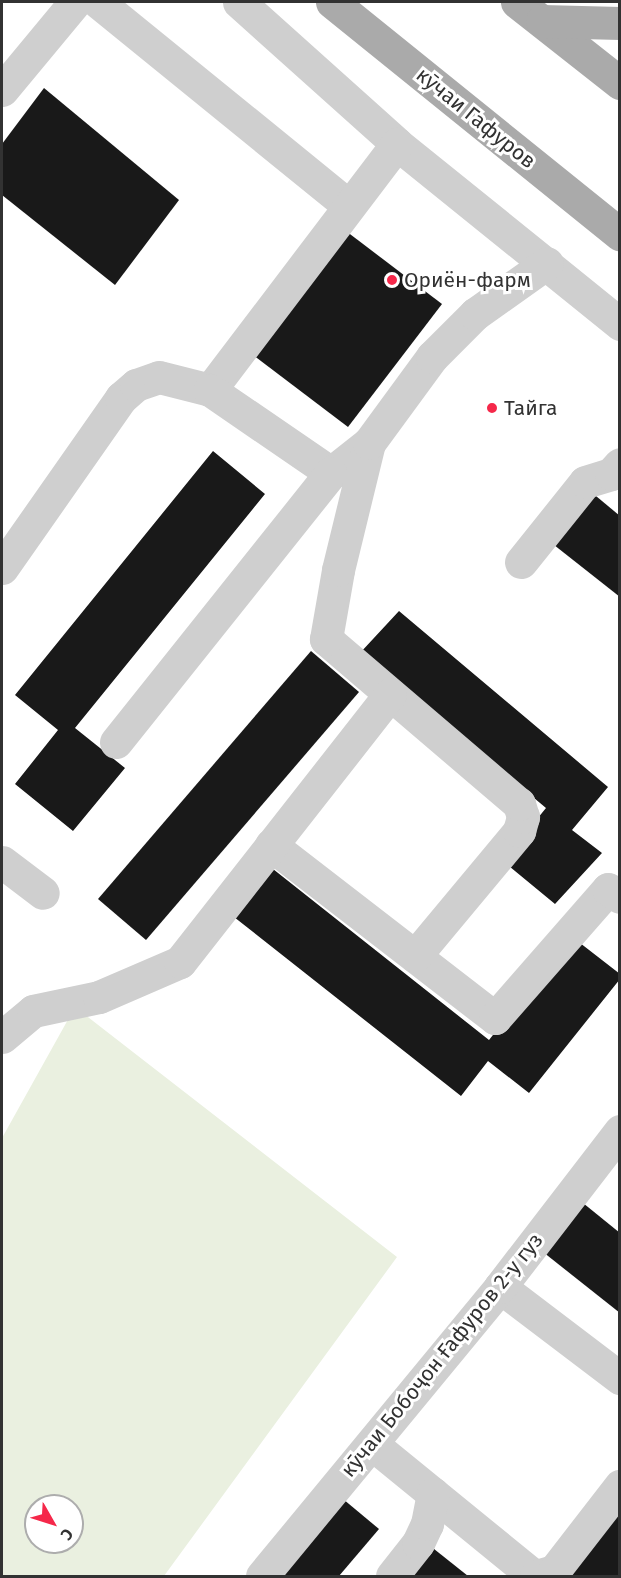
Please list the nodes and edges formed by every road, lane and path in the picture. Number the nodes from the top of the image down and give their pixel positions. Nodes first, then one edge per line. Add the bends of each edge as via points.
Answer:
1 (75, 2) edge
2 (98, 2) edge
3 (239, 2) edge
4 (332, 2) edge
5 (517, 2) edge
6 (542, 21) junction
7 (620, 22) edge
8 (620, 83) edge
9 (2, 90) edge
10 (398, 144) junction
11 (349, 206) junction
12 (620, 234) edge
13 (547, 263) junction
14 (620, 324) edge
15 (210, 390) junction
16 (369, 443) junction
17 (620, 464) edge
18 (331, 473) junction
19 (520, 562) dead end
20 (2, 568) edge
21 (390, 694) junction
22 (117, 742) dead end
23 (272, 845) junction
24 (2, 862) edge
25 (43, 893) dead end
26 (620, 897) edge
27 (415, 956) junction
28 (2, 1037) edge
29 (620, 1131) edge
30 (500, 1287) junction
31 (620, 1378) edge
32 (372, 1444) junction
33 (620, 1486) edge
34 (433, 1494) junction
35 (262, 1576) edge
36 (392, 1576) edge
37 (535, 1576) edge

1 - 9 street
2 - 11 street
3 - 10 street
4 - 12 main road, кӯчаи Гафуров
5 - 6 main road
6 - 7 main road
6 - 8 main road
10 - 11 street
10 - 13 street
11 - 15 street
13 - 14 street
13 - 16 street via 476,314 432,357
15 - 18 street
15 - 20 street via 159,377 136,385 121,398
16 - 18 street
16 - 21 street via 326,639
17 - 19 street via 611,474 585,482
18 - 22 street
21 - 23 street
21 - 27 street via 519,804 523,817 519,831
23 - 27 street
23 - 28 street via 180,962 99,997 33,1011
24 - 25 street
26 - 27 street via 608,889 495,1018
29 - 30 street, кӯчаи Бобоҷон Ғафуров 2-у гуз
30 - 31 street
30 - 32 street, кӯчаи Бобоҷон Ғафуров 2-у гуз
32 - 34 street
32 - 35 street, кӯчаи Бобоҷон Ғафуров 2-у гуз
33 - 37 street via 554,1571
34 - 36 street via 427,1524 418,1543
34 - 37 street

